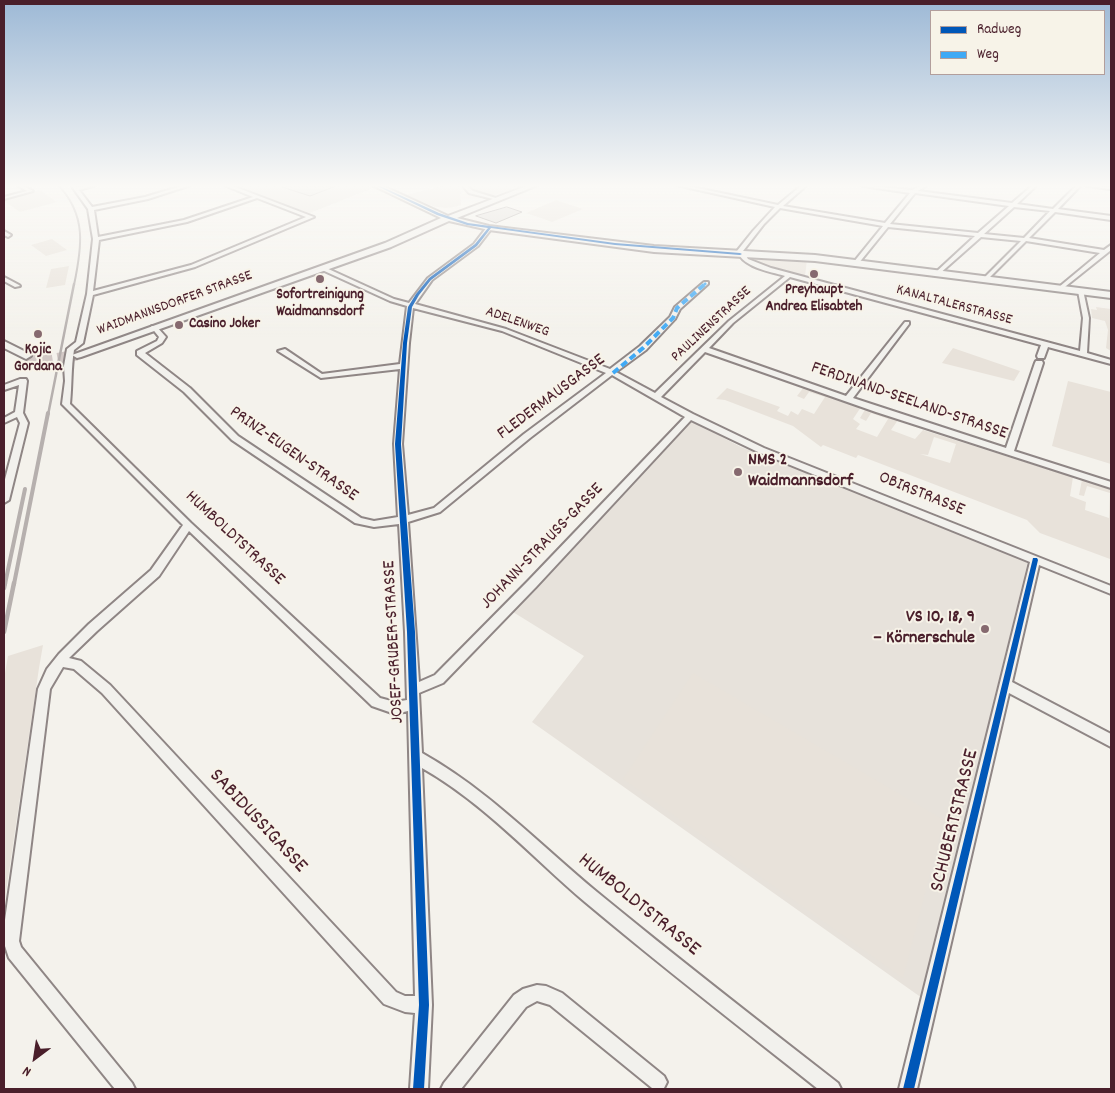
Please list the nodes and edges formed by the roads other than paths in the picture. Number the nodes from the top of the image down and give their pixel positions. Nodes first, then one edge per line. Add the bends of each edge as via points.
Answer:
1 (96, 236) edge
2 (111, 236) edge
3 (266, 236) edge
4 (408, 236) edge
5 (483, 236) edge
6 (552, 236) edge
7 (751, 236) edge
8 (877, 236) edge
9 (979, 236) edge
10 (995, 236) edge
11 (1024, 238) junction
12 (96, 239) junction
13 (1111, 247) edge
14 (1105, 252) junction
15 (740, 254) junction
16 (856, 263) junction
17 (322, 268) junction
18 (938, 273) junction
19 (789, 275) junction
20 (4, 279) edge
21 (986, 279) junction
22 (706, 283) dead end
23 (17, 286) dead end
24 (1061, 288) junction
25 (1081, 291) junction
26 (90, 294) junction
27 (1111, 295) edge
28 (410, 307) junction
29 (907, 323) dead end
30 (154, 327) junction
31 (4, 344) edge
32 (1045, 344) junction
33 (704, 349) junction
34 (282, 351) dead end
35 (77, 354) tunnel mouth
36 (1083, 355) junction
37 (26, 356) tunnel mouth
38 (1111, 362) edge
39 (403, 366) junction
40 (613, 373) junction
41 (4, 388) edge
42 (656, 397) junction
43 (848, 399) junction
44 (19, 413) junction
45 (690, 416) junction
46 (4, 421) edge
47 (1009, 452) junction
48 (1109, 484) edge
49 (4, 500) edge
50 (404, 520) junction
51 (188, 525) junction
52 (1035, 560) junction
53 (1111, 590) edge
54 (60, 661) junction
55 (1006, 685) junction
56 (412, 689) junction
57 (412, 705) junction
58 (1111, 741) edge
59 (416, 757) junction
60 (424, 1005) junction
61 (658, 1082) dead end
62 (126, 1089) edge
63 (419, 1089) edge
64 (450, 1089) edge
65 (832, 1089) edge
66 (908, 1089) edge

1 - 12 street
2 - 12 street
3 - 26 street via 193,266
4 - 17 street, WAIDMANNSDORFER STRASSE
5 - 28 street, JOSEF-GRUBER-STRASSE via 476,245 430,279
6 - 15 street via 654,249
7 - 15 street
8 - 16 street
9 - 18 street
10 - 11 street
11 - 14 street
11 - 21 street
12 - 26 street
13 - 14 street
14 - 24 street
15 - 16 street
15 - 19 street, KANALTALERSTRASSE via 754,264
16 - 18 street
17 - 28 street, ADELENWEG
17 - 30 street, WAIDMANNSDORFER STRASSE
18 - 21 street
19 - 32 street, KANALTALERSTRASSE
19 - 33 street, PAULINENSTRASSE via 731,322
20 - 23 street
21 - 24 street
22 - 40 street, FLEDERMAUSGASSE
24 - 25 street
25 - 27 street
25 - 36 street via 1086,318
26 - 51 street, HUMBOLDTSTRASSE via 79,343 71,349 66,404
28 - 39 street, JOSEF-GRUBER-STRASSE
28 - 40 street, ADELENWEG via 504,330
29 - 43 street
30 - 35 street, WAIDMANNSDORFER STRASSE
30 - 50 street, PRINZ-EUGEN-STRASSE via 163,337 140,353 187,390 235,438 358,521 374,524
31 - 37 street
32 - 36 street, KANALTALERSTRASSE
32 - 47 street
33 - 42 street, PAULINENSTRASSE
33 - 43 street, FERDINAND-SEELAND-STRASSE
34 - 39 street via 321,376
36 - 38 street, KANALTALERSTRASSE
39 - 50 street, JOSEF-GRUBER-STRASSE via 398,444
40 - 42 street, OBIRSTRASSE
40 - 50 street, FLEDERMAUSGASSE via 527,436 437,510
41 - 44 street via 23,381
42 - 45 street, OBIRSTRASSE
43 - 47 street, FERDINAND-SEELAND-STRASSE
44 - 46 street
44 - 49 street via 24,424
45 - 52 street, OBIRSTRASSE via 761,450
45 - 56 street, JOHANN-STRAUSS-GASSE via 438,679
47 - 48 street, FERDINAND-SEELAND-STRASSE
50 - 56 street, JOSEF-GRUBER-STRASSE
51 - 54 street via 156,572
51 - 57 street, HUMBOLDTSTRASSE via 376,702 395,708
52 - 53 street, OBIRSTRASSE
52 - 55 street, SCHUBERTSTRASSE
54 - 60 street, SABIDUSSIGASSE via 77,665 106,689 390,998 405,1004
54 - 62 street via 49,674 44,689 11,941 15,952
55 - 58 street
55 - 66 street, SCHUBERTSTRASSE
56 - 57 street, JOSEF-GRUBER-STRASSE
57 - 59 street, JOSEF-GRUBER-STRASSE
59 - 60 street, JOSEF-GRUBER-STRASSE
59 - 65 street, HUMBOLDTSTRASSE via 464,786 589,895
60 - 63 street, JOSEF-GRUBER-STRASSE
61 - 64 street via 556,999 536,992 520,1001

